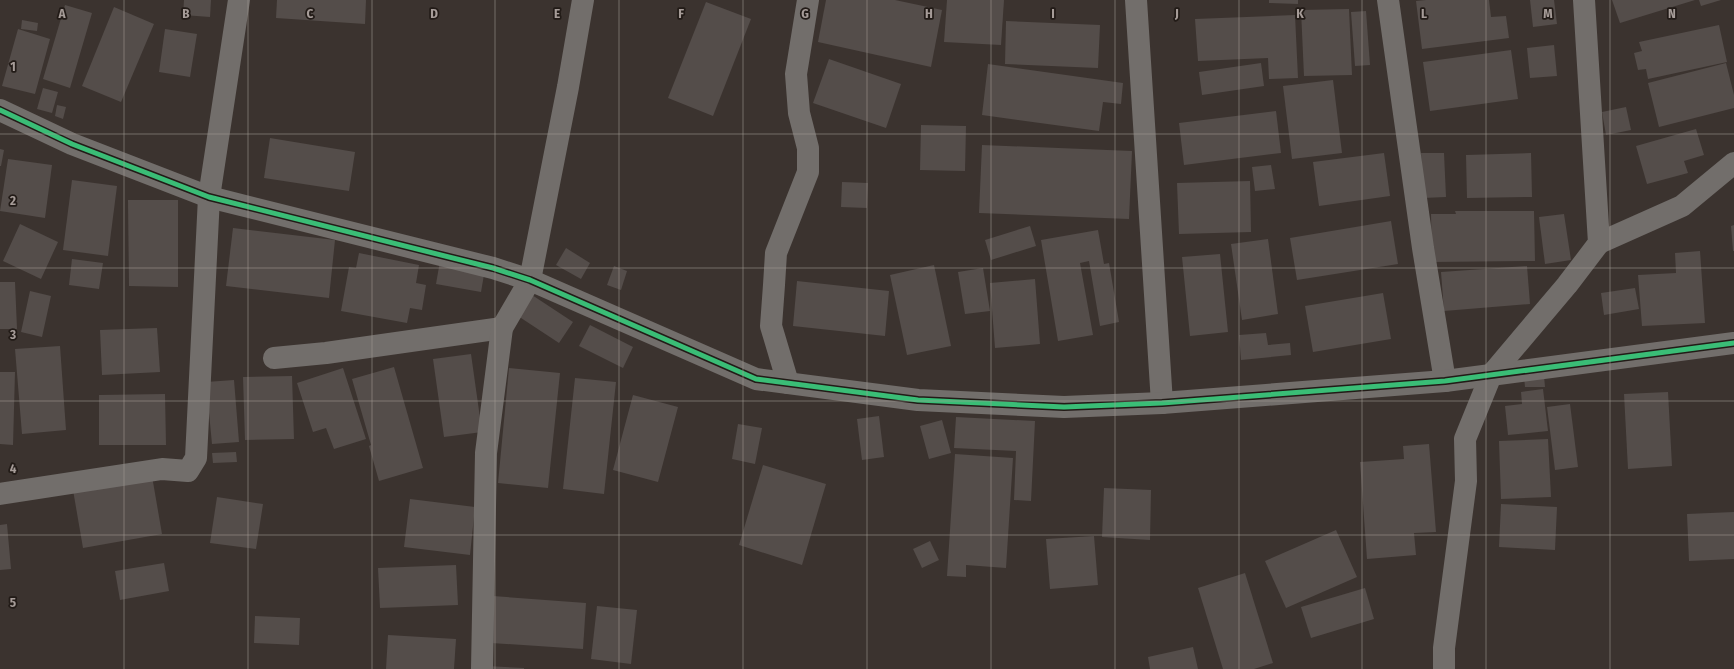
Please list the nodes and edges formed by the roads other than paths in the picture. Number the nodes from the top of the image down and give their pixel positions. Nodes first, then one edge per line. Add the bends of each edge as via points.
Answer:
1 (239, 0) edge
2 (583, 0) edge
3 (808, 0) edge
4 (1136, 0) edge
5 (1388, 0) edge
6 (1584, 0) edge
7 (0, 110) edge
8 (1734, 163) edge
9 (209, 197) junction
10 (1599, 243) junction
11 (530, 280) junction
12 (502, 328) junction
13 (1734, 343) edge
14 (274, 358) dead end
15 (1491, 375) junction
16 (1445, 381) junction
17 (788, 383) junction
18 (1162, 403) junction
19 (0, 494) edge
20 (1444, 658) edge
21 (482, 669) edge

1 - 9 street
2 - 11 street
3 - 17 street via 796,74 799,113 808,148 808,172 776,253 774,285 772,326
4 - 18 street
5 - 16 street via 1423,248
6 - 10 street
7 - 9 street via 72,144
8 - 10 street via 1682,206
9 - 11 street via 493,268
9 - 19 street via 196,458 188,471 162,469
10 - 15 street
11 - 12 street
11 - 17 street via 756,379
12 - 14 street
12 - 21 street via 486,453
13 - 15 street
15 - 16 street
15 - 20 street via 1465,438 1466,481
16 - 18 street
17 - 18 street via 918,400 1064,407

